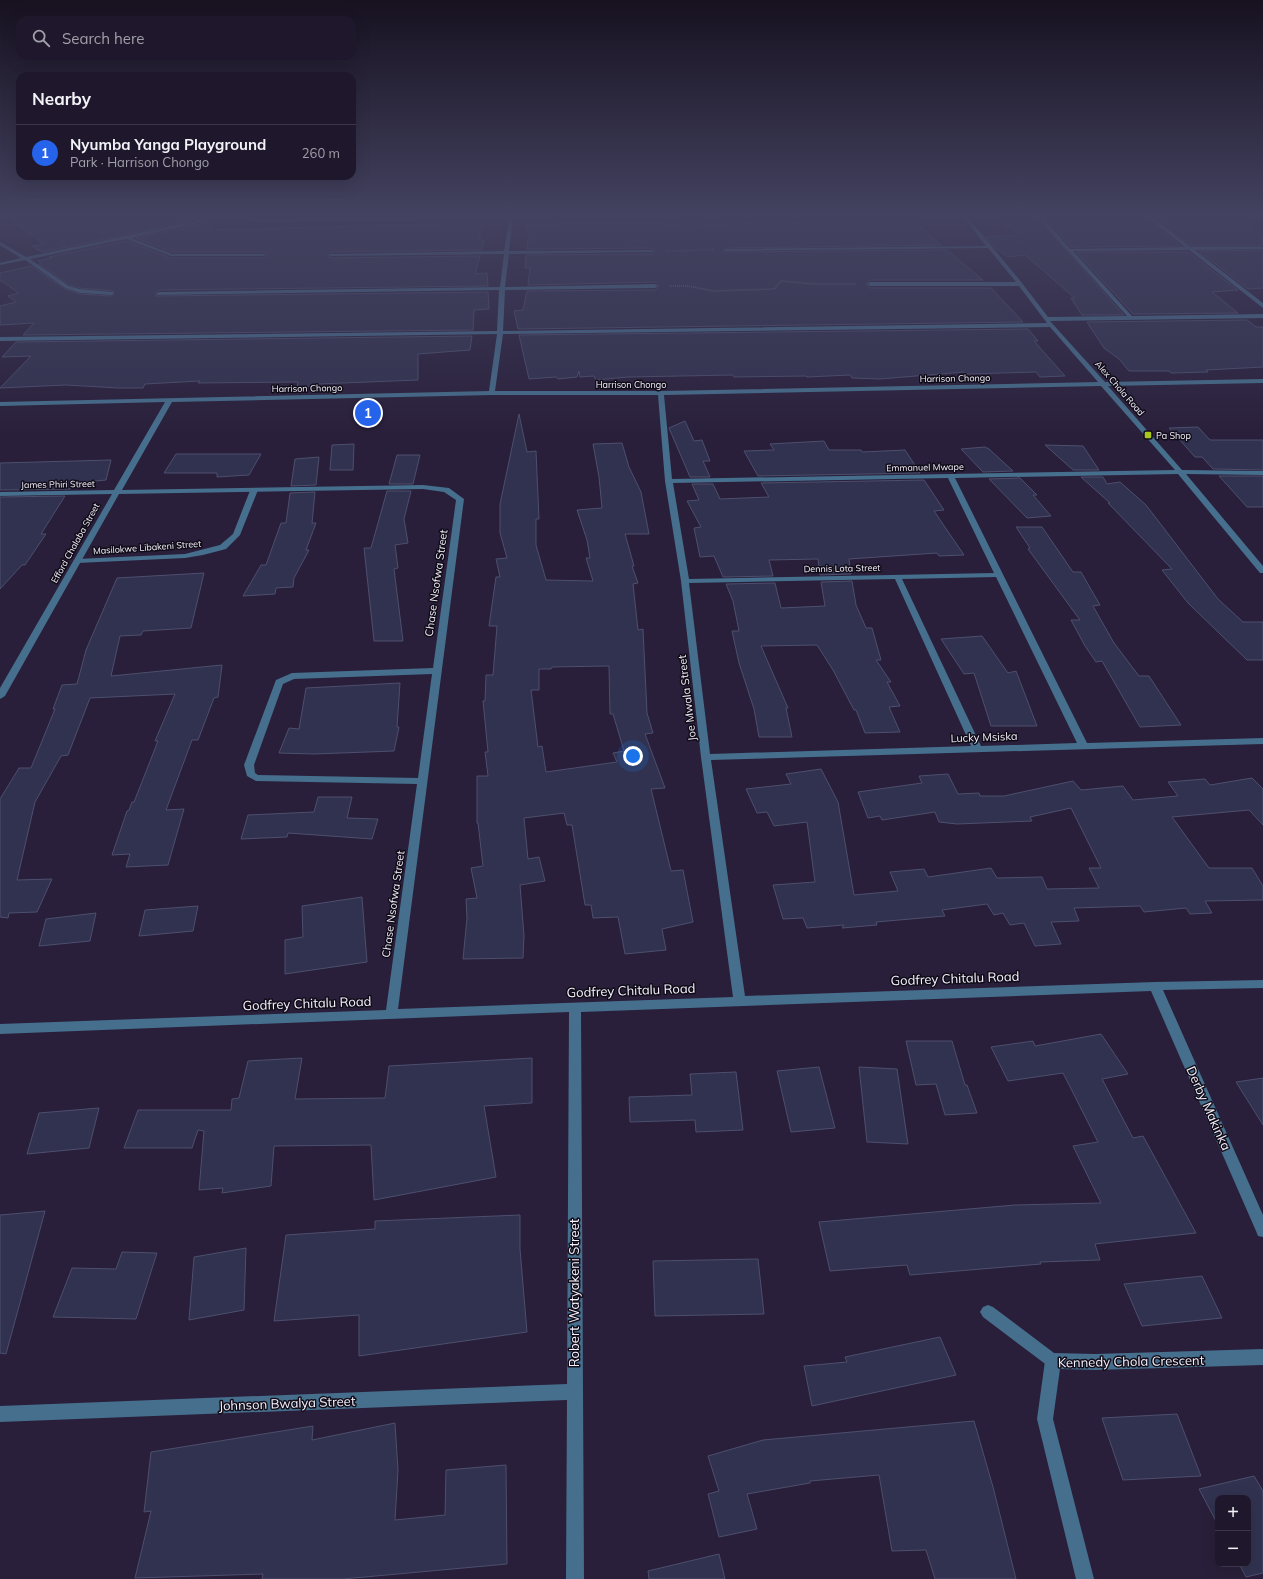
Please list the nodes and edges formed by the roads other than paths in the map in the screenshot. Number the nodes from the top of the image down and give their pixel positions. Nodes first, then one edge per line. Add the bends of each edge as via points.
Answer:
1 (78, 290) edge
2 (502, 290) junction
3 (514, 290) edge
4 (1024, 290) edge
5 (1106, 290) edge
6 (1242, 290) edge
7 (112, 293) dead end
8 (159, 294) dead end
9 (1263, 306) edge
10 (1263, 316) edge
11 (1131, 318) junction
12 (1046, 319) junction
13 (1052, 325) junction
14 (500, 332) junction
15 (0, 339) edge
16 (1263, 381) edge
17 (1103, 384) junction
18 (492, 393) junction
19 (661, 393) junction
20 (169, 401) junction
21 (0, 404) edge
22 (1180, 472) junction
23 (1263, 474) edge
24 (950, 475) junction
25 (669, 481) junction
26 (254, 490) junction
27 (116, 492) junction
28 (0, 494) edge
29 (77, 561) junction
30 (1263, 571) edge
31 (999, 575) junction
32 (897, 576) junction
33 (685, 581) junction
34 (436, 671) junction
35 (4, 683) edge
36 (0, 696) edge
37 (1263, 741) edge
38 (1083, 745) junction
39 (978, 750) junction
40 (706, 757) junction
41 (422, 781) junction
42 (1263, 984) edge
43 (1155, 986) junction
44 (740, 1000) junction
45 (575, 1008) junction
46 (391, 1014) junction
47 (0, 1029) edge
48 (1263, 1231) edge
49 (988, 1312) dead end
50 (1263, 1357) edge
51 (1053, 1360) junction
52 (574, 1392) junction
53 (0, 1414) edge
54 (575, 1579) edge
55 (1085, 1579) edge

1 - 7 street
2 - 3 street
2 - 8 street
2 - 14 street
4 - 12 street, Alex Chola Road
5 - 11 street
6 - 9 street
10 - 11 street
11 - 12 street
12 - 13 street, Alex Chola Road
13 - 14 street
13 - 17 street, Alex Chola Road
14 - 15 street
14 - 18 street
16 - 17 street, Harrison Chongo
17 - 19 street, Harrison Chongo
17 - 22 street, Alex Chola Road
18 - 19 street, Harrison Chongo
18 - 20 street, Harrison Chongo
19 - 25 street, Joe Mwala Street
20 - 21 street, Harrison Chongo
20 - 27 street, Efford Chalaba Street
22 - 23 street, Emmanuel Mwape
22 - 24 street, Emmanuel Mwape
22 - 30 street, Alex Chola Road
24 - 25 street, Emmanuel Mwape
24 - 31 street
25 - 33 street, Joe Mwala Street
26 - 27 street, Chase Nsofwa Street
26 - 29 street, Masilokwe Libakeni Street via 236,535 223,547 185,556
26 - 34 street, Chase Nsofwa Street via 424,487 446,490 460,499
27 - 28 street, James Phiri Street
27 - 29 street, Efford Chalaba Street
29 - 35 street, Efford Chalaba Street
31 - 32 street, Dennis Lota Street
31 - 38 street
32 - 33 street, Dennis Lota Street
32 - 39 street
33 - 40 street, Joe Mwala Street
34 - 41 street, Chase Nsofwa Street
34 - 41 street via 285,678 279,682 249,765 250,774 256,778
35 - 36 street, Efford Chalaba Street
37 - 38 street, Lucky Msiska
38 - 39 street, Lucky Msiska
39 - 40 street, Lucky Msiska
40 - 44 street, Joe Mwala Street
41 - 46 street, Chase Nsofwa Street
42 - 43 street, Godfrey Chitalu Road
43 - 44 street, Godfrey Chitalu Road
43 - 48 street, Derby Makinka
44 - 45 street, Godfrey Chitalu Road
45 - 46 street, Godfrey Chitalu Road
45 - 52 street, Robert Watyakeni Street
46 - 47 street, Godfrey Chitalu Road
49 - 51 street
50 - 51 street, Kennedy Chola Crescent via 1094,1362
51 - 55 street, Kennedy Chola Crescent via 1045,1419
52 - 53 street, Johnson Bwalya Street
52 - 54 street, Robert Watyakeni Street

